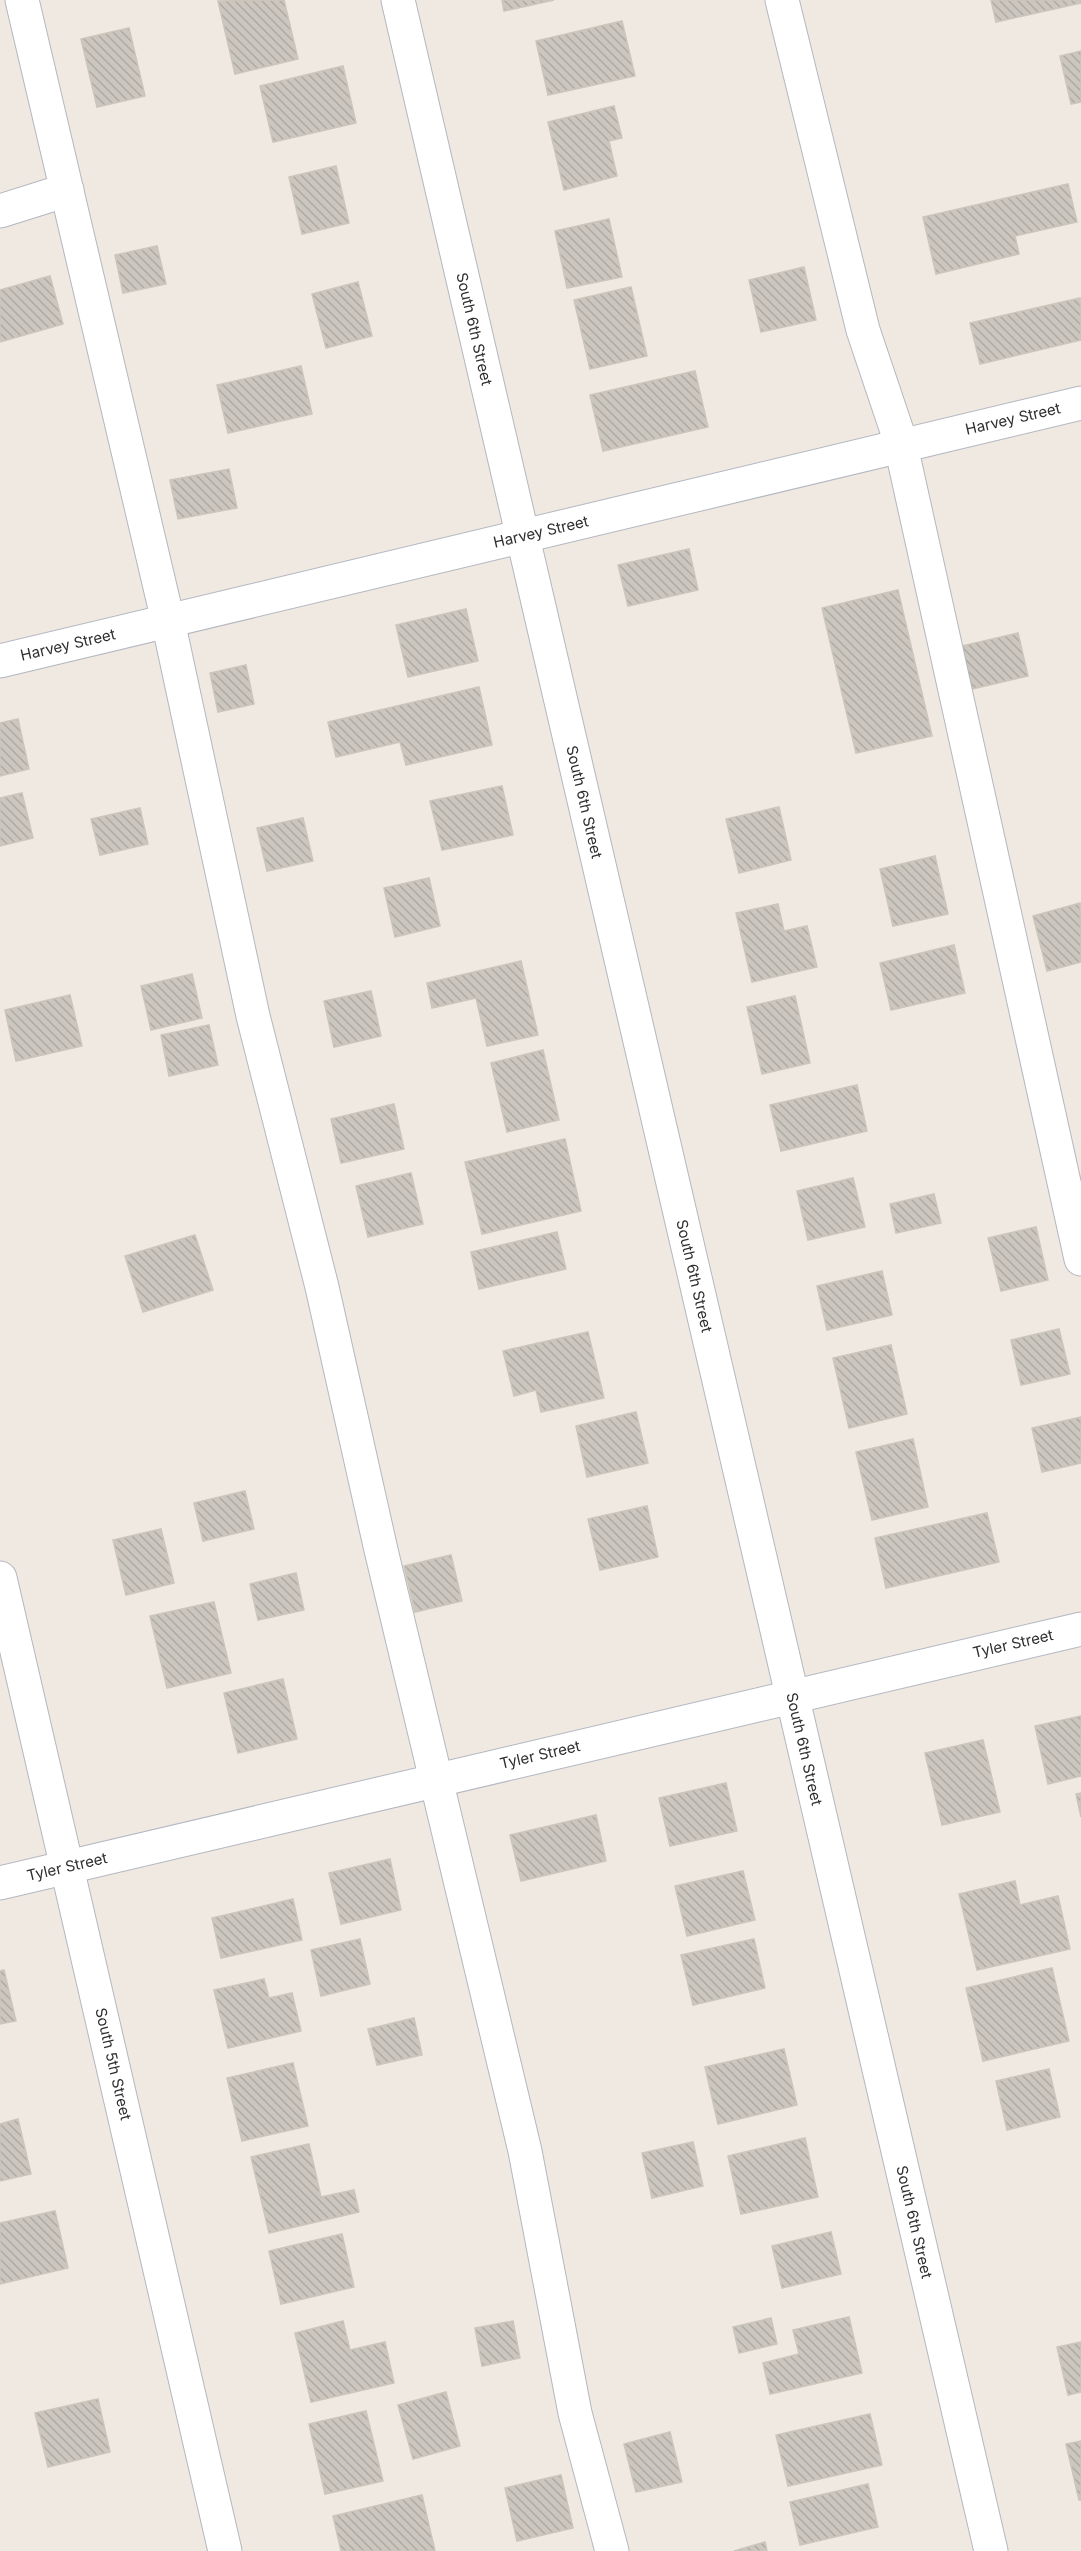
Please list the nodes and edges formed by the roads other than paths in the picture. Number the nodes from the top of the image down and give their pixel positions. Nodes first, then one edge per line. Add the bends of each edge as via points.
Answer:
1 (22, 0) edge
2 (398, 0) edge
3 (782, 0) edge
4 (67, 190) junction
5 (0, 211) edge
6 (1081, 403) edge
7 (902, 446) junction
8 (522, 537) junction
9 (168, 621) junction
10 (0, 661) edge
11 (1081, 1259) edge
12 (0, 1578) edge
13 (1081, 1629) edge
14 (791, 1695) junction
15 (436, 1779) junction
16 (67, 1867) junction
17 (0, 1883) edge
18 (225, 2551) edge
19 (612, 2551) edge
20 (991, 2551) edge

1 - 4 street
2 - 8 street, South 6th Street
3 - 7 street via 862,330
4 - 5 street
4 - 9 street
6 - 7 street, Harvey Street
7 - 8 street, Harvey Street
7 - 11 street
8 - 9 street, Harvey Street
8 - 14 street, South 6th Street
9 - 10 street, Harvey Street
9 - 15 street via 253,1016 322,1287
12 - 16 street, South 5th Street
13 - 14 street, Tyler Street
14 - 15 street, Tyler Street
14 - 20 street, South 6th Street
15 - 16 street, Tyler Street
15 - 19 street via 525,2151 574,2413
16 - 17 street, Tyler Street
16 - 18 street, South 5th Street

